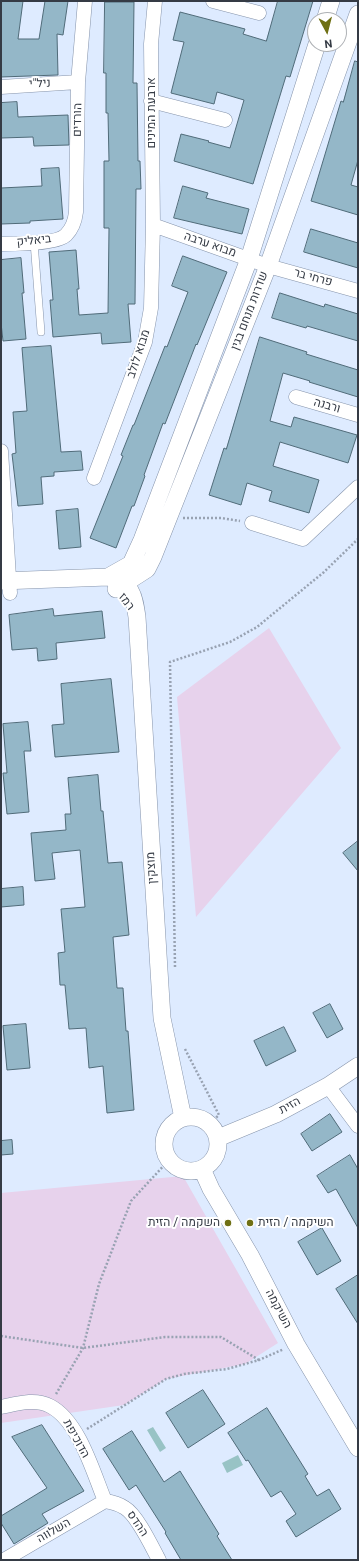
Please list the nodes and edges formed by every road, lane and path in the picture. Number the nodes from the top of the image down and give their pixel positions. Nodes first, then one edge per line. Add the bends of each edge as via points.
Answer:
1 (85, 1) edge
2 (155, 1) edge
3 (213, 1) edge
4 (331, 1) edge
5 (327, 12) edge
6 (259, 13) dead end
7 (358, 14) edge
8 (314, 52) edge
9 (78, 82) junction
10 (1, 87) edge
11 (151, 101) junction
12 (225, 120) dead end
13 (153, 225) junction
14 (66, 236) joint
15 (34, 242) junction
16 (1, 244) edge
17 (248, 259) junction
18 (268, 266) junction
19 (358, 291) edge
20 (41, 332) dead end
21 (296, 397) dead end
22 (358, 415) edge
23 (1, 451) edge
24 (94, 478) dead end
25 (358, 487) edge
26 (170, 515) junction
27 (252, 523) joint
28 (358, 538) edge
29 (116, 583) junction
30 (5, 587) edge
31 (137, 617) joint
32 (175, 971) dead end
33 (185, 1049) dead end
34 (358, 1066) edge
35 (328, 1086) junction
36 (183, 1118) junction
37 (209, 1124) junction
38 (358, 1126) edge
39 (218, 1138) junction
40 (169, 1160) junction
41 (202, 1169) junction
42 (1, 1336) edge
43 (296, 1344) junction
44 (83, 1348) junction
45 (260, 1360) junction
46 (49, 1405) junction
47 (1, 1406) edge
48 (77, 1435) junction
49 (358, 1448) edge
50 (105, 1501) junction
51 (4, 1560) edge
52 (159, 1560) edge

1 - 9 street, הורדים
2 - 11 street, ארבעת המינים
3 - 6 street
4 - 5 street
7 - 18 street, שדרות מנחם בגין
8 - 17 street, שדרות מנחם בגין
9 - 10 street, ניל"י
9 - 14 street, הורדים via 76,212 74,224
11 - 12 street
11 - 13 street, ארבעת המינים
13 - 17 street, מבוא ערבה
13 - 24 street, מבוא לולב via 151,308 145,342
14 - 15 street, ביאליק via 51,241
15 - 16 street, ביאליק
15 - 20 lane
17 - 18 street, מבוא ערבה
17 - 29 street, שדרות מנחם בגין via 136,556
18 - 19 street, פרחי בר
18 - 26 street, שדרות מנחם בגין
21 - 22 street, ורבנה
23 - 30 street
25 - 27 street via 303,538
26 - 27 path via 178,518 221,518
26 - 29 street, שדרות מנחם בגין via 147,569 136,577
28 - 32 path via 312,582 257,627 230,642 170,662
29 - 30 street, רמז via 107,587
29 - 31 street, רמז
31 - 36 street, מוצקין via 162,1018
33 - 37 path via 219,1115
34 - 35 street, הזית
35 - 38 street
35 - 39 street, הזית via 276,1114
36 - 37 street via 192,1116
36 - 40 street via 168,1129 164,1138
37 - 39 street
39 - 41 street via 218,1151 213,1160
40 - 41 street via 181,1169
40 - 44 path via 130,1201 99,1284
41 - 43 street, השיקמה
42 - 44 path
43 - 45 path
43 - 49 street, השיקמה
44 - 45 path via 165,1337 221,1337
44 - 46 path
45 - 48 path via 227,1369 184,1374 166,1379
46 - 47 street, הדוכיפת via 30,1402
46 - 48 street, הדוכיפת via 64,1416
48 - 50 street, הדוכיפת
50 - 51 street, השלווה
50 - 52 street, ההדס via 120,1505 132,1513

